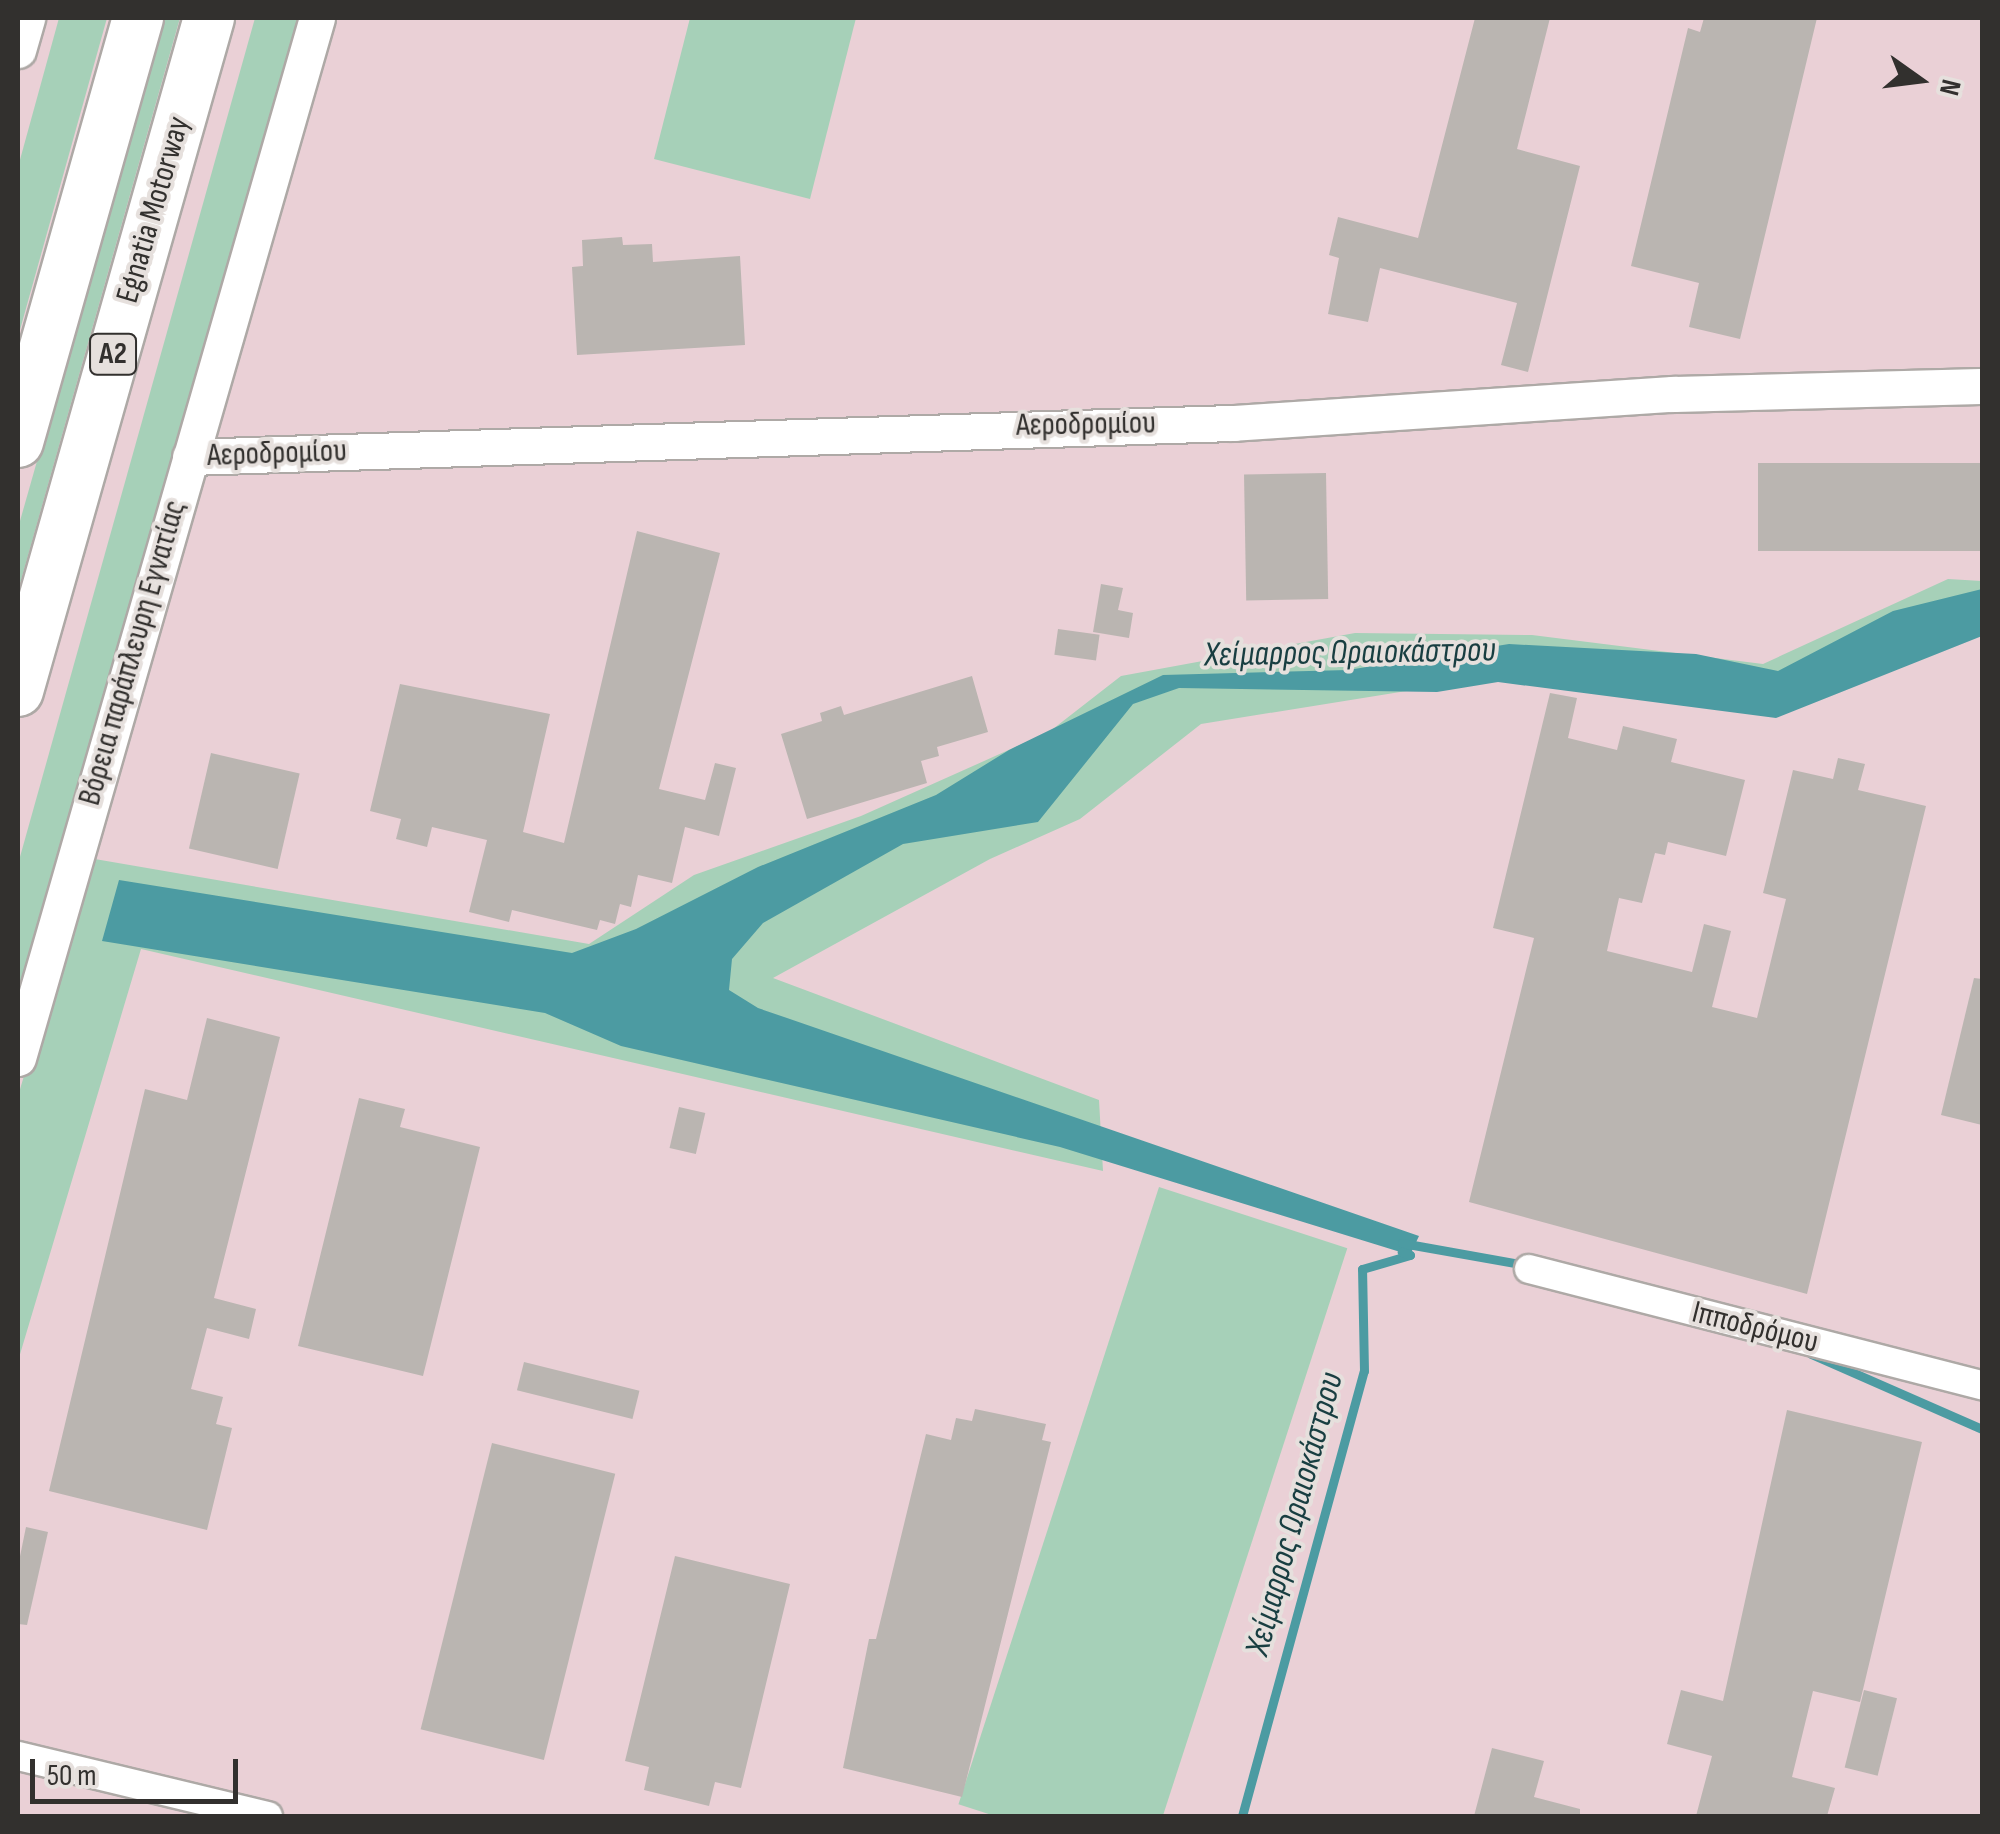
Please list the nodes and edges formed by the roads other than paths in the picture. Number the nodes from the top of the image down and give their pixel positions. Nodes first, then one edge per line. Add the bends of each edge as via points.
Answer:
1 (27, 18) edge
2 (138, 18) edge
3 (208, 18) edge
4 (317, 18) edge
5 (18, 50) edge
6 (1982, 386) edge
7 (18, 442) edge
8 (190, 457) junction
9 (18, 691) edge
10 (18, 1058) edge
11 (1529, 1269) dead end
12 (1982, 1384) edge
13 (18, 1756) edge
14 (268, 1816) edge

1 - 5 street
2 - 7 highway, Egnatia Motorway / Α2
3 - 9 highway, Egnatia Motorway / Α2
4 - 8 street, Βόρεια παράπλευρη Εγνατίας
6 - 8 street, Αεροδρομίου via 1673,394 1233,423
8 - 10 street, Βόρεια παράπλευρη Εγνατίας
11 - 12 street, Ιπποδρόμου
13 - 14 street

